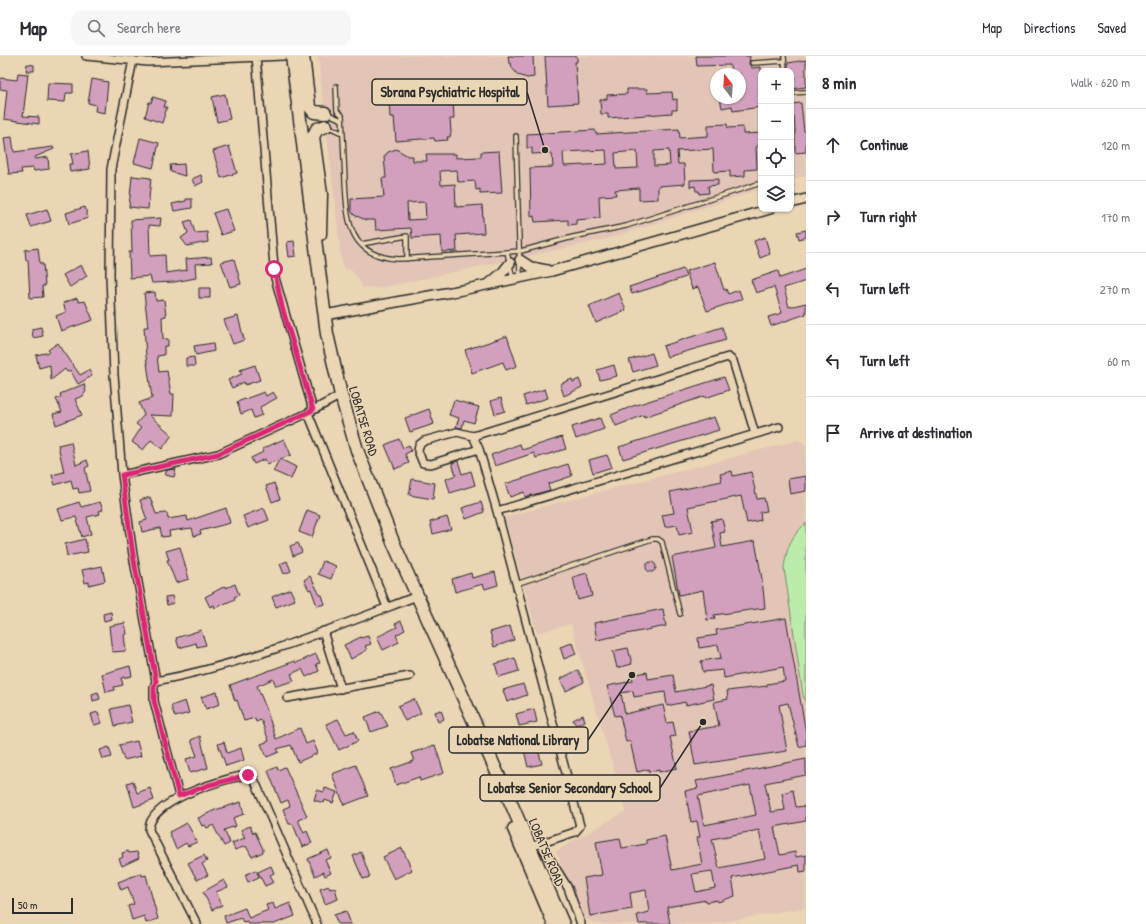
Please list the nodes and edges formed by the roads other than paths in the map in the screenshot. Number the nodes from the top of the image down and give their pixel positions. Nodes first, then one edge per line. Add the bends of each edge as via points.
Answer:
1 (86, 56) edge
2 (283, 56) edge
3 (292, 56) edge
4 (303, 56) edge
5 (784, 56) edge
6 (256, 57) edge
7 (133, 60) junction
8 (784, 61) junction
9 (752, 63) dead end
10 (785, 68) edge
11 (336, 86) dead end
12 (806, 92) edge
13 (794, 93) edge
14 (325, 113) joint
15 (342, 120) junction
16 (326, 126) joint
17 (342, 132) junction
18 (516, 136) dead end
19 (758, 184) edge
20 (806, 199) edge
21 (794, 202) edge
22 (759, 212) edge
23 (361, 244) junction
24 (507, 252) junction
25 (521, 256) junction
26 (407, 259) junction
27 (510, 263) junction
28 (319, 268) junction
29 (552, 271) junction
30 (517, 279) junction
31 (485, 286) junction
32 (324, 315) junction
33 (341, 395) junction
34 (310, 411) junction
35 (779, 427) dead end
36 (755, 434) junction
37 (473, 436) junction
38 (479, 449) junction
39 (122, 475) junction
40 (498, 511) junction
41 (516, 584) junction
42 (417, 596) junction
43 (387, 607) junction
44 (680, 614) dead end
45 (323, 631) junction
46 (410, 676) dead end
47 (156, 681) junction
48 (341, 689) junction
49 (287, 698) dead end
50 (179, 796) junction
51 (531, 846) junction
52 (197, 924) edge
53 (317, 924) edge
54 (554, 924) edge
55 (563, 924) edge
56 (581, 924) edge

1 - 7 street
2 - 6 street
3 - 28 highway, LOBATSE ROAD
4 - 14 highway via 309,106 314,112
5 - 8 lane
6 - 7 street via 148,62
6 - 34 street via 275,278
7 - 39 street via 110,177 110,276
8 - 9 lane
8 - 10 lane
11 - 15 lane via 337,111 342,115
12 - 13 lane
14 - 15 lane
15 - 17 lane
16 - 17 lane
16 - 28 highway via 317,129 313,137 322,205
17 - 23 lane via 346,213 350,228
18 - 25 lane
19 - 25 lane via 626,226 573,236
20 - 21 street
22 - 29 street
23 - 26 lane via 384,258
23 - 26 lane via 407,236
24 - 25 lane
24 - 26 lane
24 - 27 lane
25 - 29 street via 531,267
25 - 30 lane
27 - 30 lane
27 - 31 street via 502,274
28 - 32 highway, LOBATSE ROAD
29 - 30 street
30 - 31 street
31 - 32 street
32 - 33 highway, LOBATSE ROAD
33 - 34 street
33 - 42 highway, LOBATSE ROAD via 372,492
34 - 39 street via 218,454
34 - 43 street
35 - 36 street
36 - 37 street via 732,361 728,357
36 - 40 street
37 - 38 street
37 - 38 street via 457,432 424,441 419,445 419,458 422,463 431,464
38 - 40 street
39 - 47 street via 133,555
40 - 41 street
41 - 44 lane via 658,539 662,542
41 - 51 street via 580,826 575,832
42 - 43 street
42 - 51 highway, LOBATSE ROAD via 494,770
43 - 45 street
45 - 47 street via 228,665
45 - 48 street
46 - 48 street
47 - 50 street via 154,701
48 - 49 street
50 - 52 street via 155,815 149,824 149,830
50 - 53 street via 236,777 248,775 254,779
51 - 54 highway, LOBATSE ROAD
51 - 55 highway, LOBATSE ROAD
51 - 56 street via 568,888

